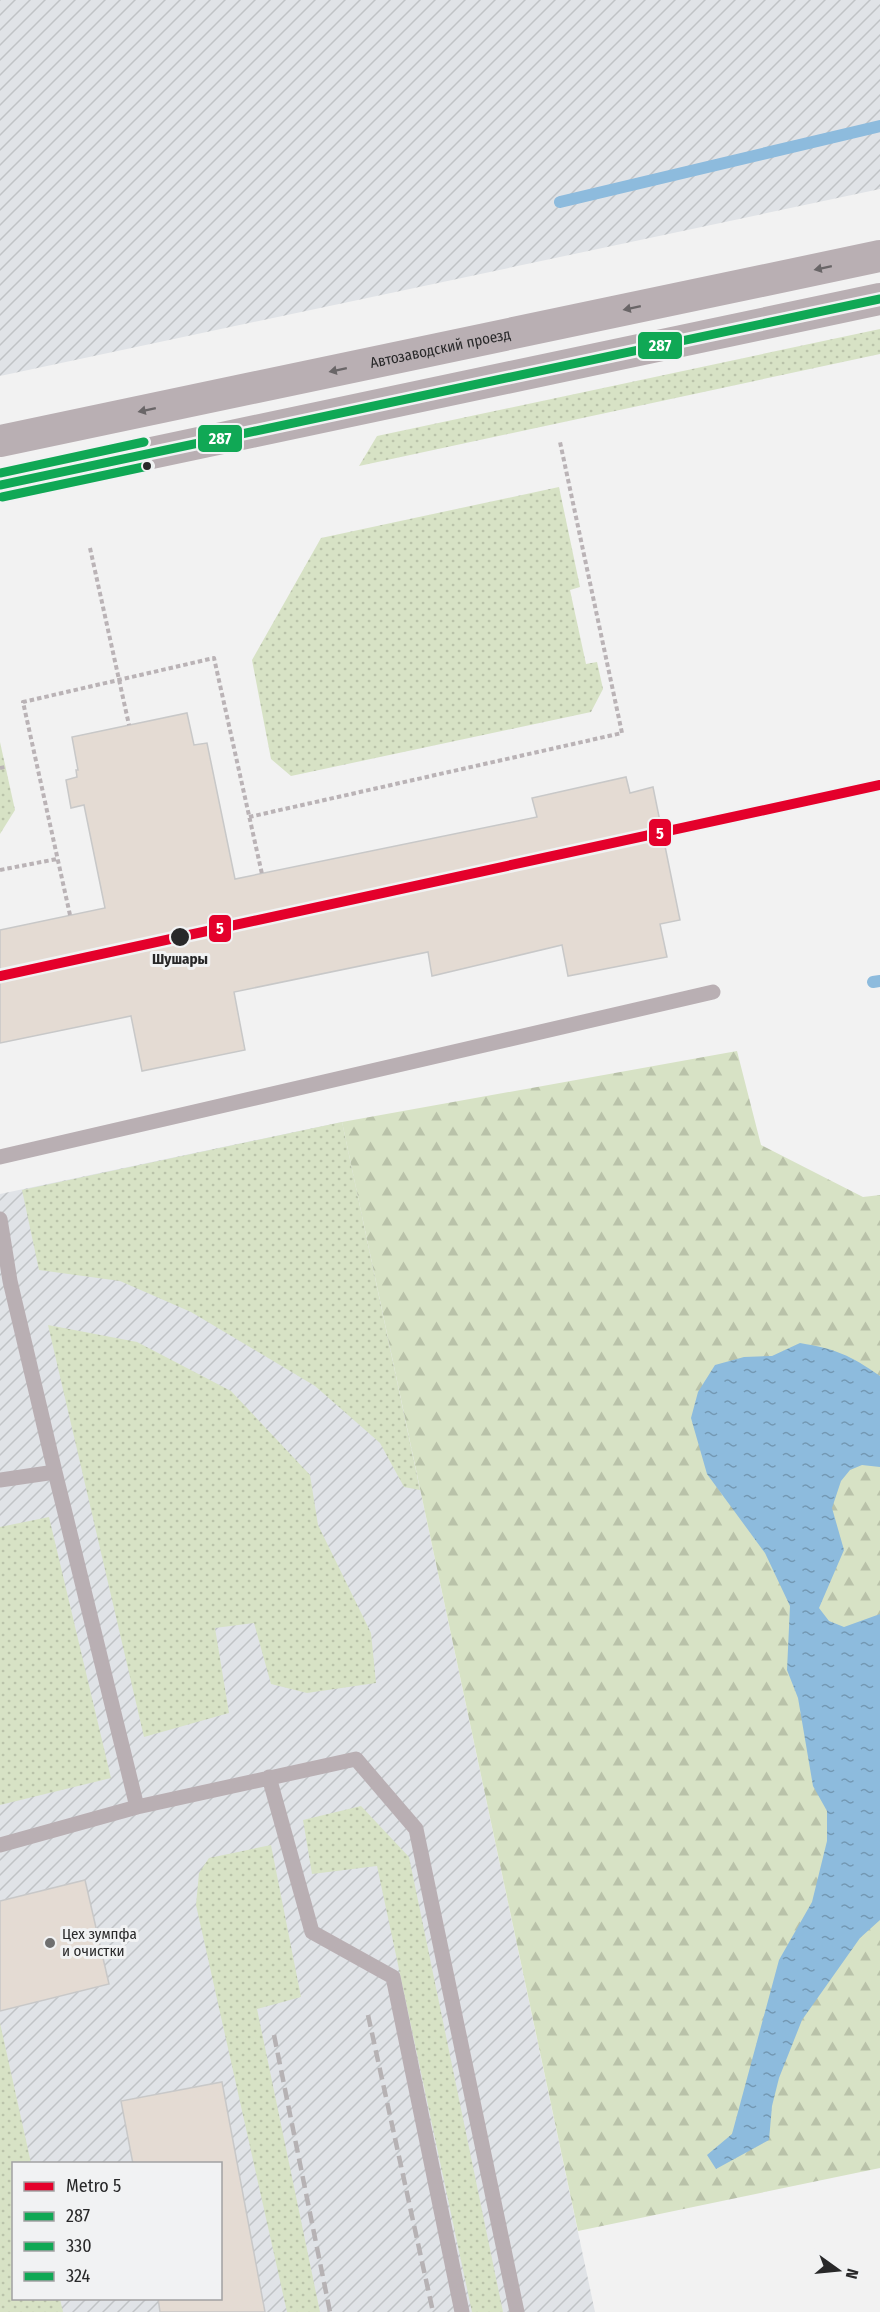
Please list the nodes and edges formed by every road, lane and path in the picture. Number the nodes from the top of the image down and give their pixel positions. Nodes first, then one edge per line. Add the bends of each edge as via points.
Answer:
1 (880, 256) edge
2 (880, 299) edge
3 (0, 441) edge
4 (560, 442) dead end
5 (0, 485) edge
6 (90, 548) dead end
7 (119, 680) junction
8 (129, 725) dead end
9 (249, 818) junction
10 (57, 859) junction
11 (0, 870) edge
12 (262, 874) dead end
13 (70, 915) dead end
14 (713, 992) dead end
15 (0, 1156) edge
16 (0, 1219) edge
17 (54, 1472) junction
18 (0, 1480) edge
19 (269, 1777) junction
20 (137, 1807) junction
21 (0, 1845) edge
22 (462, 2312) edge
23 (517, 2312) edge

1 -> 3 street, Автозаводский проезд
2 - 5 street
4 - 9 path via 622,733
6 - 7 path
7 - 8 path
7 - 9 path via 214,658
7 - 10 path via 23,702
9 - 12 path
10 - 11 path
10 - 13 path
14 - 15 lane
16 - 17 lane via 10,1281
17 - 18 lane
17 - 20 lane
19 - 20 lane
19 - 22 lane via 312,1932 393,1977
19 - 23 lane via 356,1759 416,1829
20 - 21 lane

